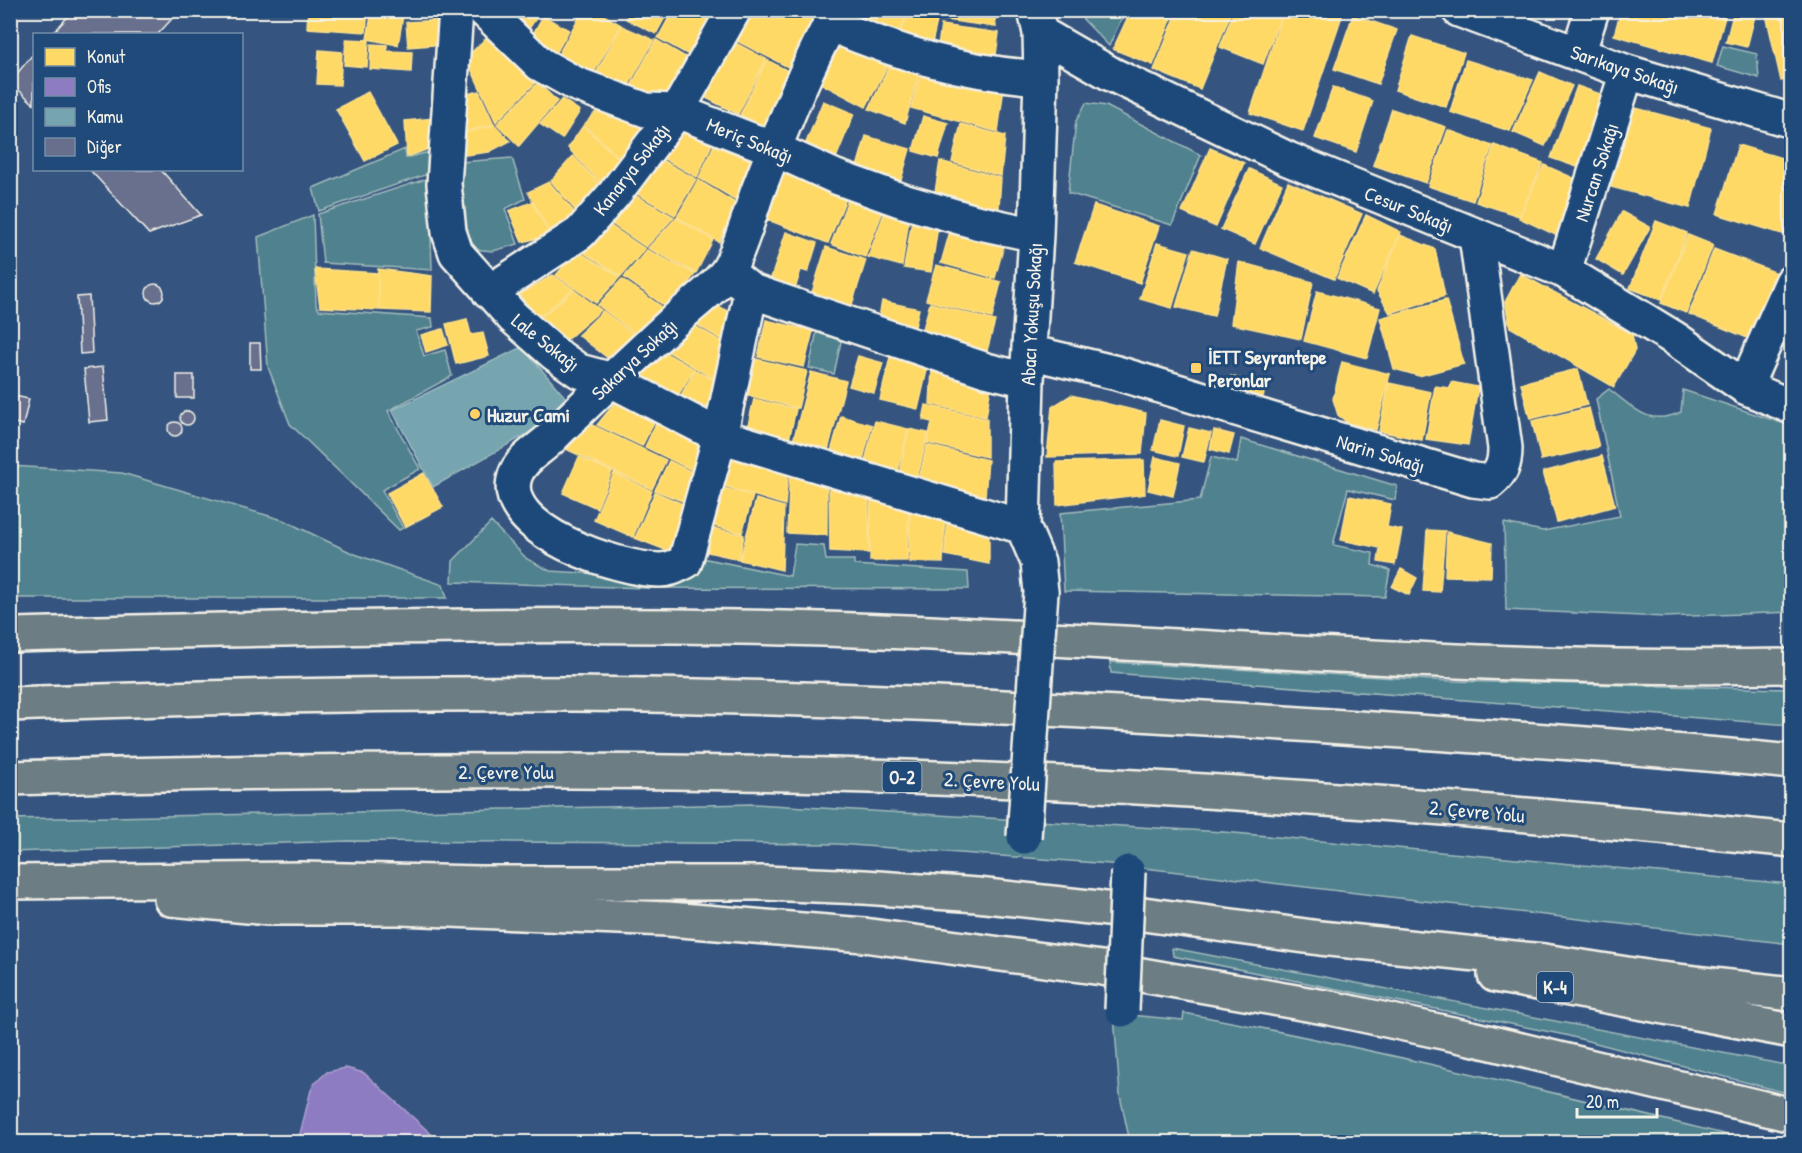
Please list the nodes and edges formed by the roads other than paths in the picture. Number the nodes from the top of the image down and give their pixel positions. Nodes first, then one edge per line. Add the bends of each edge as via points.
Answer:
1 (456, 10) edge
2 (484, 10) edge
3 (734, 10) edge
4 (1460, 10) edge
5 (1592, 10) edge
6 (834, 17) edge
7 (1037, 22) edge
8 (1578, 54) junction
9 (1627, 72) junction
10 (1041, 78) junction
11 (676, 111) junction
12 (1791, 121) edge
13 (774, 148) junction
14 (1036, 235) junction
15 (1476, 237) junction
16 (1564, 272) junction
17 (739, 282) junction
18 (1791, 282) edge
19 (489, 292) junction
20 (1028, 366) junction
21 (609, 379) junction
22 (1745, 387) junction
23 (1791, 406) edge
24 (720, 436) junction
25 (1023, 527) junction
26 (10, 635) edge
27 (1791, 666) edge
28 (10, 704) edge
29 (1791, 762) edge
30 (10, 778) edge
31 (1024, 837) dead end
32 (1791, 840) edge
33 (1128, 872) dead end
34 (10, 882) edge
35 (93, 882) junction
36 (1320, 938) junction
37 (1791, 994) edge
38 (1122, 1010) dead end
39 (1791, 1031) edge
40 (1791, 1115) edge

1 - 19 street, Lale Sokağı via 444,184 449,232 456,253
2 - 11 street, Meriç Sokağı via 540,64 576,84 646,110
3 - 11 street, Kanarya Sokağı
4 - 8 street, Sarıkaya Sokağı
5 - 8 street
6 - 10 street via 877,44 928,61 998,75
6 - 13 street, Sakarya Sokağı
7 - 10 street, Abacı Yokuşu Sokağı
7 - 15 street, Cesur Sokağı via 1111,74 1288,159
8 - 9 street, Sarıkaya Sokağı
9 - 12 street, Sarıkaya Sokağı
9 - 16 street, Nurcan Sokağı
10 - 14 street, Abacı Yokuşu Sokağı
11 - 13 street, Meriç Sokağı
11 - 19 street, Kanarya Sokağı via 580,233
13 - 14 street, Meriç Sokağı via 836,177 903,201
13 - 17 street, Sakarya Sokağı
14 - 20 street, Abacı Yokuşu Sokağı
15 - 16 street, Cesur Sokağı
15 - 20 street, Narin Sokağı via 1505,448 1505,462 1490,482 1117,374
16 - 22 street, Cesur Sokağı via 1674,338
17 - 20 street via 986,370
17 - 21 street, Sakarya Sokağı
17 - 24 street, Sakarya Sokağı
18 - 22 street
19 - 21 street, Lale Sokağı via 555,354 579,371
20 - 25 street, Abacı Yokuşu Sokağı
21 - 24 street, Lale Sokağı
21 - 24 street, Sakarya Sokağı via 523,462 515,475 513,487 518,502 538,528 573,547 610,562 659,570 685,562
22 - 23 street, Cesur Sokağı
24 - 25 street, Lale Sokağı
25 - 31 street, Abacı Yokuşu Sokağı, bridge via 1038,562 1041,592
26 - 27 highway via 421,625 765,628 902,631 1539,665
28 - 29 highway via 463,694 926,703 1293,723
30 - 32 highway, 2. Çevre Yolu / O-2 via 428,770 910,777 1419,806
33 - 38 street, bridge
34 - 35 highway
35 - 36 highway via 303,879 853,886 1099,908
35 - 40 highway via 167,898 268,908 400,908 668,919 852,934 1001,954 1330,1008
36 - 37 highway via 1544,961
36 - 39 highway, K-4

